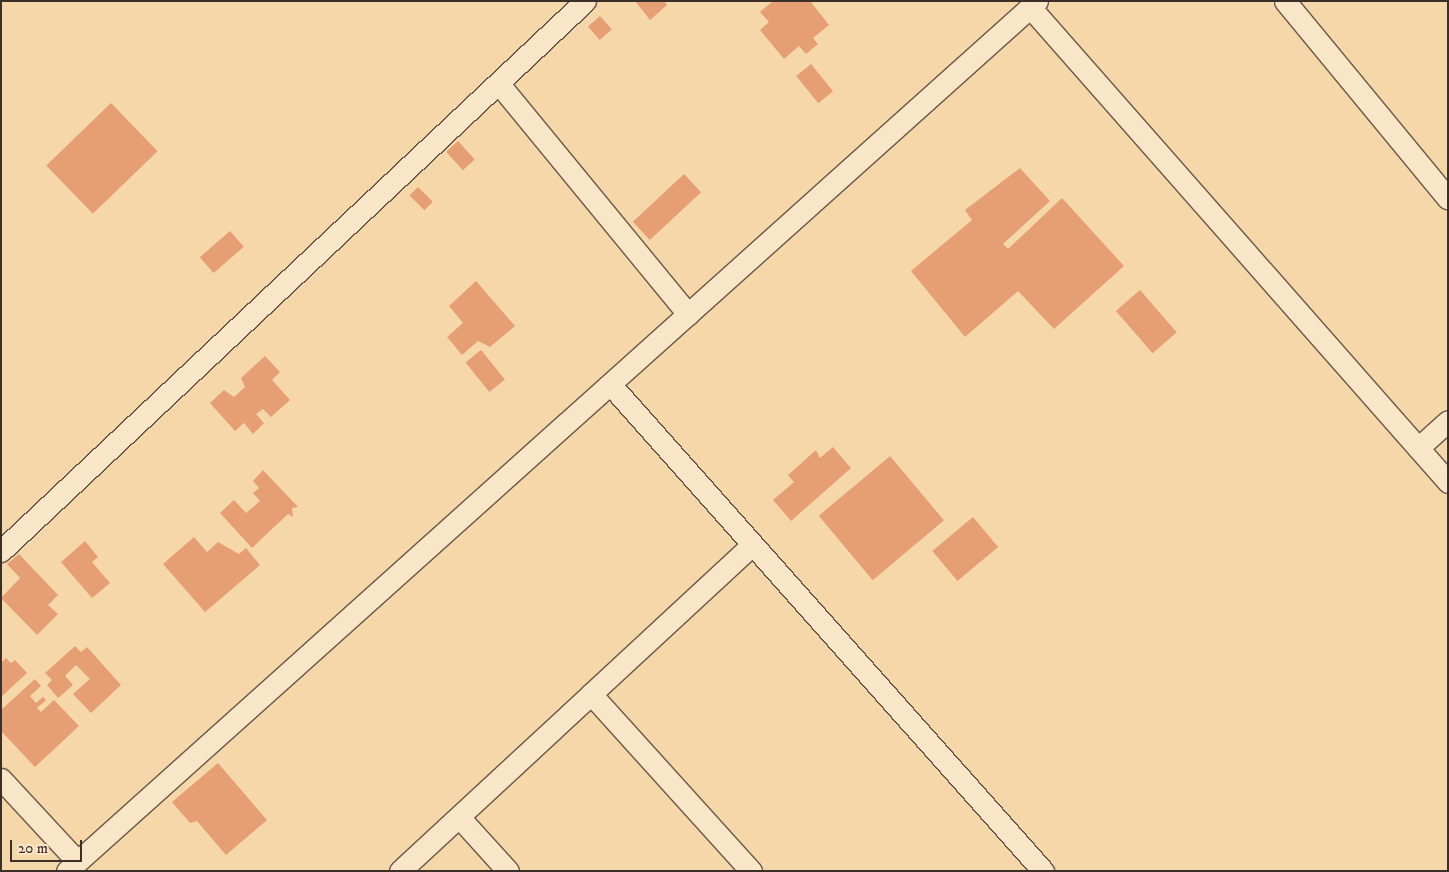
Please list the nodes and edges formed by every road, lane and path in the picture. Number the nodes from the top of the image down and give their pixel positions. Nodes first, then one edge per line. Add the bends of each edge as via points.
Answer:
1 (585, 1) edge
2 (1285, 1) edge
3 (1033, 4) edge
4 (499, 84) junction
5 (1448, 199) edge
6 (688, 314) junction
7 (610, 384) junction
8 (1448, 421) edge
9 (1418, 448) junction
10 (1448, 482) edge
11 (751, 546) junction
12 (1, 551) edge
13 (591, 694) junction
14 (1, 779) edge
15 (459, 817) junction
16 (72, 866) edge
17 (505, 870) edge
18 (400, 871) edge
19 (751, 871) edge
20 (1043, 871) edge

1 - 4 street
2 - 5 street
3 - 6 street
3 - 9 street
4 - 6 street
4 - 12 street
6 - 7 street
7 - 11 street
7 - 16 street
8 - 9 street
9 - 10 street
11 - 13 street
11 - 20 street
13 - 15 street
13 - 19 street
14 - 16 street
15 - 17 street
15 - 18 street

